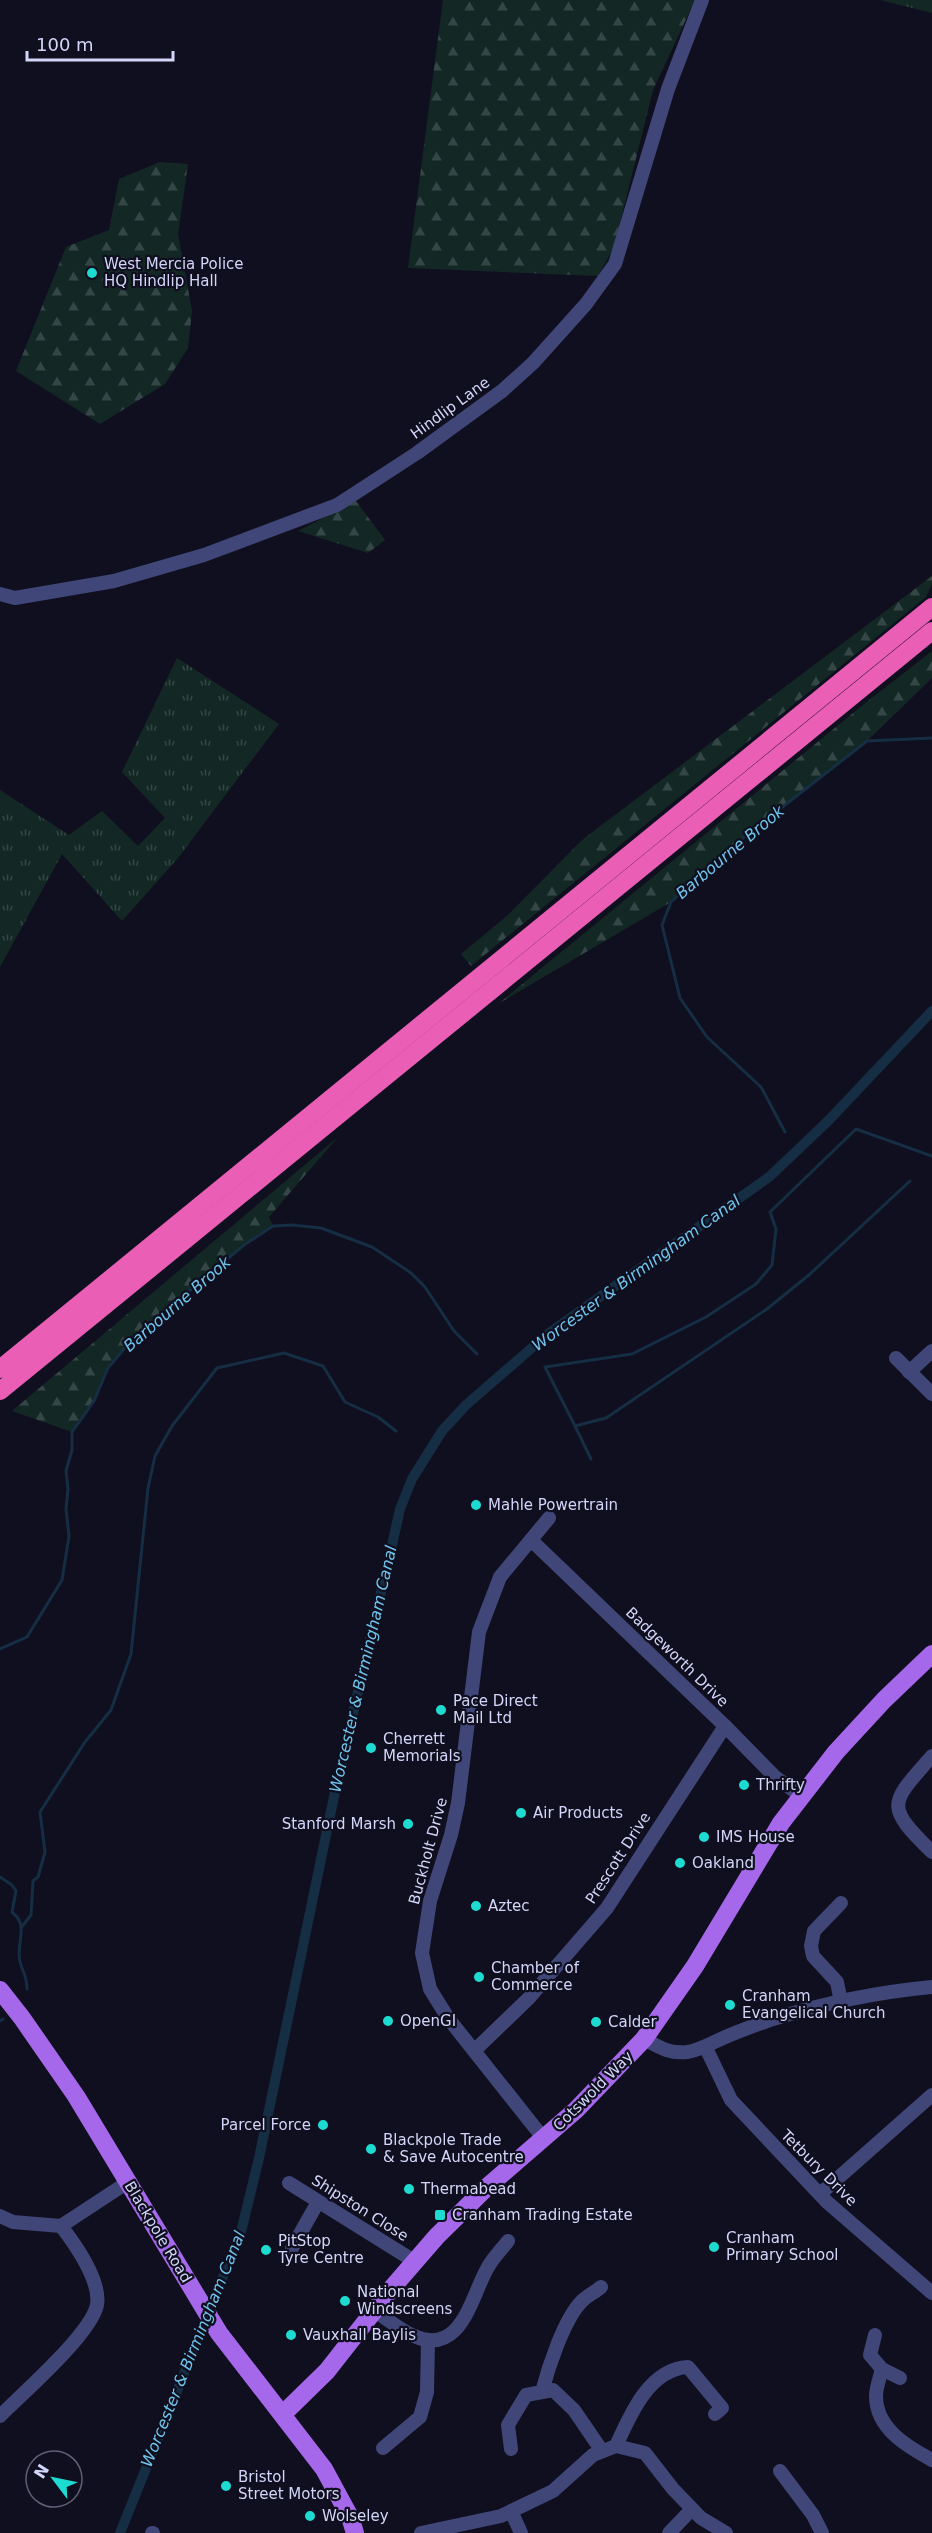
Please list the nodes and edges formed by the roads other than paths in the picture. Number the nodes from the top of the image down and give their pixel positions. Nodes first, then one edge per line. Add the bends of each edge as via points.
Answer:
1 (702, 0) edge
2 (0, 594) edge
3 (932, 607) edge
4 (932, 631) edge
5 (932, 1352) edge
6 (896, 1358) dead end
7 (0, 1369) edge
8 (909, 1372) junction
9 (0, 1391) edge
10 (932, 1394) edge
11 (549, 1518) dead end
12 (531, 1540) junction
13 (932, 1654) edge
14 (725, 1726) junction
15 (932, 1756) edge
16 (801, 1796) junction
17 (932, 1852) edge
18 (834, 1903) dead end
19 (932, 1987) edge
20 (0, 1990) edge
21 (841, 2002) junction
22 (644, 2039) junction
23 (706, 2048) junction
24 (475, 2050) junction
25 (932, 2095) edge
26 (544, 2139) junction
27 (128, 2182) junction
28 (289, 2182) dead end
29 (820, 2194) junction
30 (318, 2202) junction
31 (0, 2216) edge
32 (61, 2226) junction
33 (508, 2241) dead end
34 (292, 2248) dead end
35 (414, 2261) junction
36 (601, 2287) dead end
37 (932, 2293) edge
38 (375, 2311) junction
39 (875, 2335) dead end
40 (428, 2340) junction
41 (882, 2369) junction
42 (900, 2378) dead end
43 (542, 2392) junction
44 (283, 2414) junction
45 (715, 2414) dead end
46 (0, 2416) edge
47 (616, 2446) junction
48 (383, 2448) dead end
49 (511, 2449) dead end
50 (602, 2451) junction
51 (932, 2460) edge
52 (780, 2471) dead end
53 (692, 2509) junction
54 (511, 2511) junction
55 (427, 2532) edge
56 (356, 2533) edge
57 (520, 2533) edge
58 (669, 2533) edge
59 (726, 2533) edge
60 (822, 2533) edge

1 - 2 street, Hindlip Lane via 668,89 615,264 541,355 502,391 336,505 204,555 114,581 15,598
3 - 7 highway
4 - 9 highway
5 - 8 street
6 - 8 street
8 - 10 street
11 - 12 street, Buckholt Drive
12 - 14 street, Badgeworth Drive
12 - 24 street, Buckholt Drive via 500,1577 479,1632 458,1803 430,1901 422,1953 430,1989
13 - 16 main road, Cotswold Way via 836,1752
14 - 16 street, Badgeworth Drive via 774,1776
14 - 24 street, Prescott Drive via 607,1908 529,1998
15 - 17 street via 897,1803 898,1816
16 - 22 main road, Cotswold Way via 695,1966
18 - 21 street via 814,1931 810,1946 813,1956 837,1982
19 - 21 street
20 - 27 main road, Blackpole Road via 76,2096
21 - 23 street via 774,2019
22 - 23 street via 668,2052
22 - 26 main road, Cotswold Way
23 - 29 street, Tetbury Drive via 732,2100
24 - 26 street, Buckholt Drive
25 - 29 street
26 - 35 main road, Cotswold Way via 459,2213
27 - 32 street
27 - 44 main road, Blackpole Road via 219,2333
28 - 30 street, Shipston Close
29 - 37 street, Tetbury Drive
30 - 34 street
30 - 35 street, Shipston Close
31 - 32 street via 12,2222
32 - 46 street via 95,2284 97,2303 93,2318
33 - 40 street via 489,2266 458,2330 446,2338
35 - 38 main road, Cotswold Way
36 - 43 street via 581,2302 570,2321 549,2362
38 - 40 street via 414,2336
38 - 44 main road, Cotswold Way via 327,2371
39 - 41 street via 870,2355
40 - 48 street via 428,2392 420,2417
41 - 42 street
41 - 51 street via 876,2397 883,2421 894,2435
43 - 49 street via 526,2395 508,2425
43 - 50 street via 553,2390 574,2410
44 - 56 main road, Blackpole Road via 324,2469
45 - 47 street via 722,2408 696,2376 688,2367 675,2368 643,2393
47 - 50 street
47 - 53 street via 645,2453
50 - 54 street via 592,2454 554,2491
52 - 60 street
53 - 58 street
53 - 59 street
54 - 55 street
54 - 57 street

